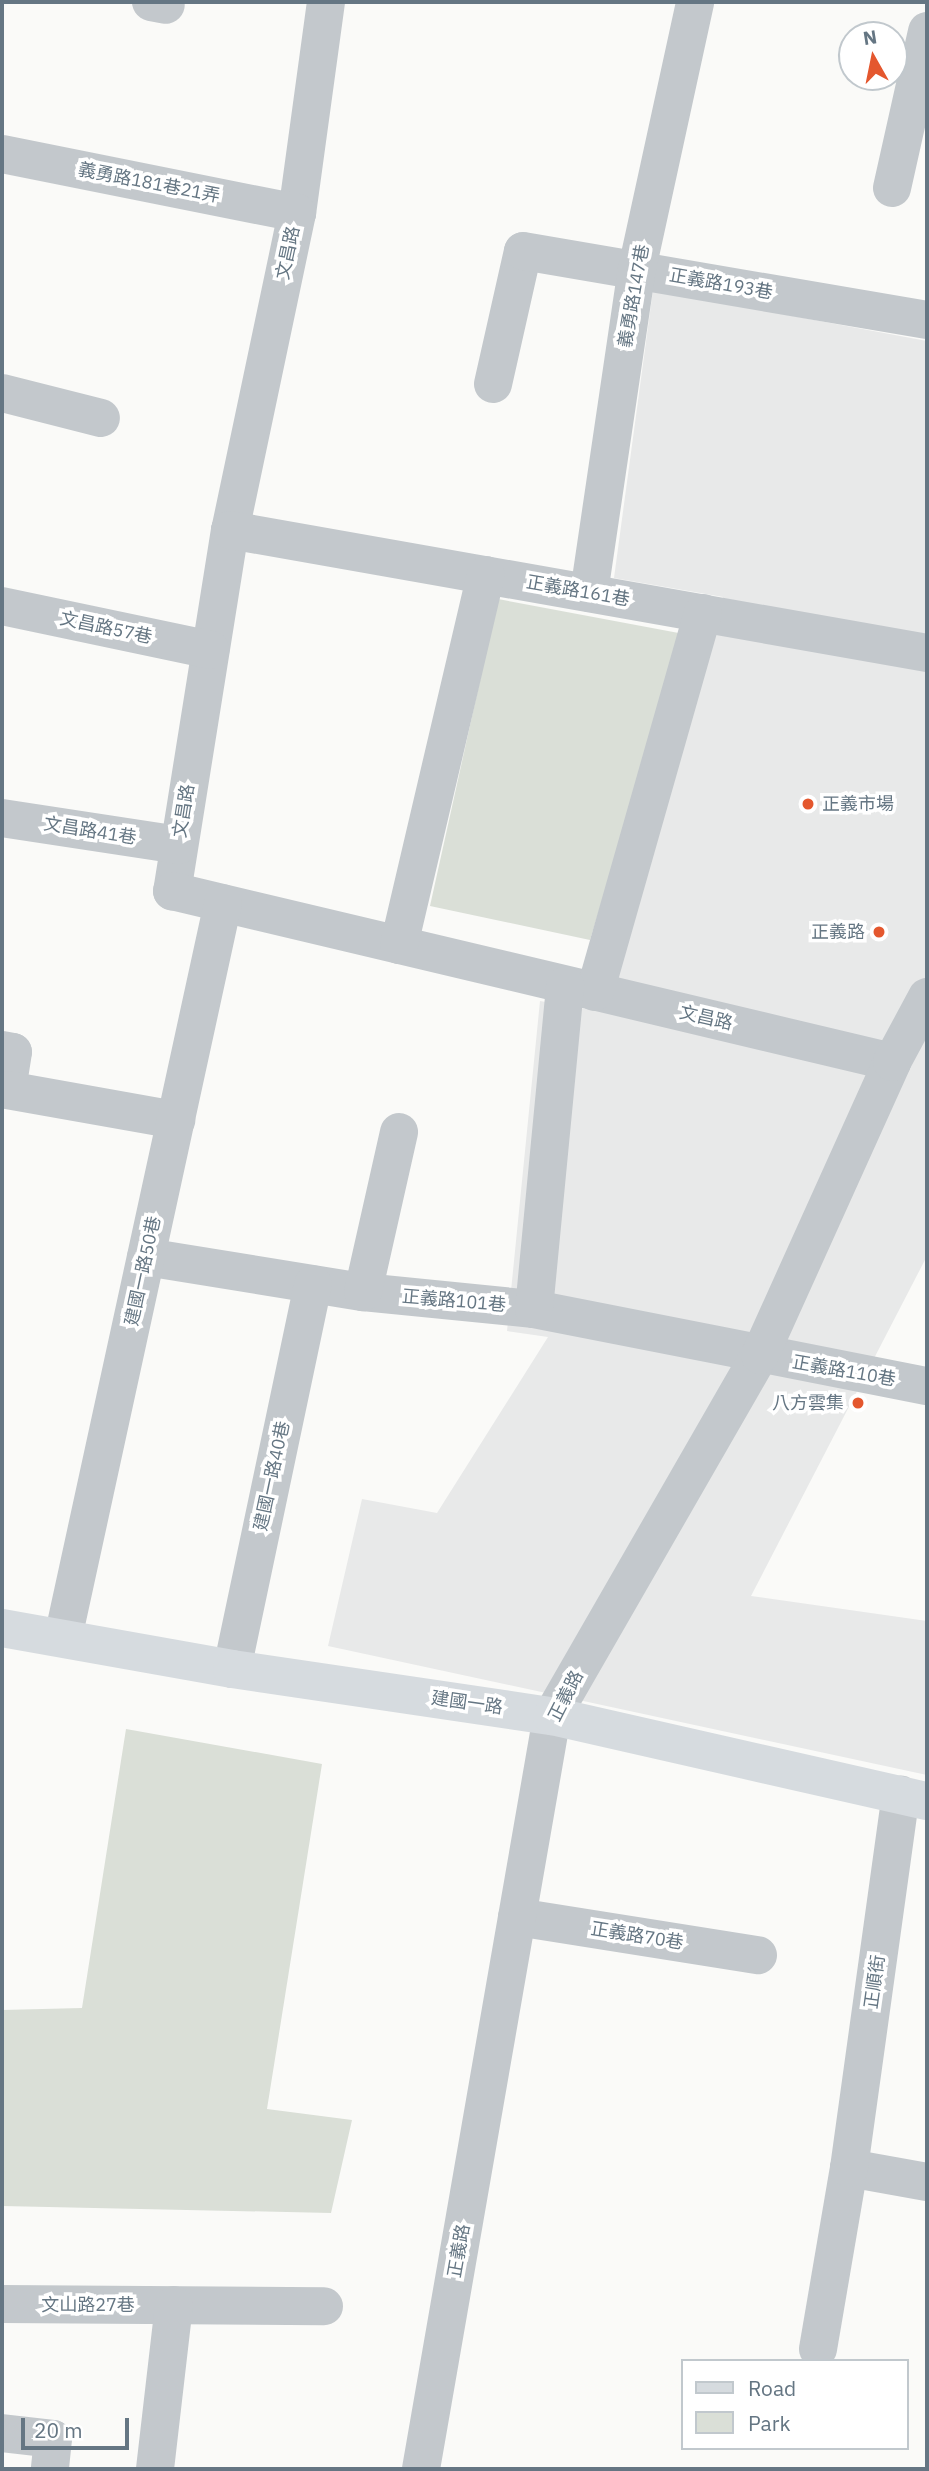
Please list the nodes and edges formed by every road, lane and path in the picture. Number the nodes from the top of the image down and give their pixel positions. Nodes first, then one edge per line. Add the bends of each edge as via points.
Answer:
1 (327, 2) edge
2 (695, 2) edge
3 (927, 31) edge
4 (2, 154) edge
5 (892, 188) dead end
6 (297, 213) junction
7 (637, 269) junction
8 (927, 320) edge
9 (493, 384) dead end
10 (2, 393) edge
11 (101, 418) dead end
12 (230, 530) junction
13 (486, 575) junction
14 (589, 593) junction
15 (2, 606) edge
16 (703, 613) junction
17 (211, 650) junction
18 (927, 653) edge
19 (2, 818) edge
20 (179, 845) junction
21 (223, 903) junction
22 (399, 945) junction
23 (580, 988) junction
24 (927, 997) edge
25 (2, 1050) edge
26 (892, 1062) junction
27 (176, 1120) junction
28 (399, 1132) dead end
29 (146, 1257) junction
30 (313, 1284) junction
31 (363, 1292) junction
32 (534, 1309) junction
33 (760, 1355) junction
34 (927, 1386) edge
35 (2, 1628) edge
36 (63, 1638) junction
37 (232, 1669) junction
38 (552, 1716) junction
39 (914, 1798) edge
40 (517, 1917) junction
41 (758, 1955) dead end
42 (849, 2168) junction
43 (927, 2182) edge
44 (2, 2304) edge
45 (174, 2305) junction
46 (324, 2306) dead end
47 (818, 2349) dead end
48 (2, 2433) edge
49 (50, 2469) edge
50 (155, 2469) edge
51 (421, 2469) edge

1 - 6 street, 文昌路
2 - 7 street, 義勇路147巷
3 - 5 street
4 - 6 street, 義勇路181巷21弄
6 - 12 street, 文昌路
7 - 8 street, 正義路193巷
7 - 9 street, 正義路193巷 via 523,251
7 - 14 street, 義勇路147巷
10 - 11 street
12 - 13 street, 正義路161巷
12 - 17 street, 文昌路
13 - 14 street, 正義路161巷
13 - 22 street
14 - 16 street, 正義路161巷
15 - 17 street, 文昌路57巷
16 - 18 street, 正義路161巷
16 - 23 street
17 - 20 street, 文昌路
19 - 20 street, 文昌路41巷
20 - 21 street, 文昌路 via 172,891
21 - 22 street, 文昌路
21 - 27 street, 建國一路50巷
22 - 23 street, 文昌路
23 - 26 street, 文昌路
23 - 32 street
24 - 26 street, 正義路
25 - 27 street via 13,1052 7,1090
26 - 33 street, 正義路
27 - 29 street, 建國一路50巷
28 - 31 street
29 - 30 street, 正義路101巷
29 - 36 street, 建國一路50巷
30 - 31 street, 正義路101巷
30 - 37 street, 建國一路40巷
31 - 32 street, 正義路101巷
32 - 33 street, 正義路101巷
33 - 34 street, 正義路110巷
33 - 38 street, 正義路
35 - 36 main road, 建國一路
36 - 37 main road, 建國一路
37 - 38 main road, 建國一路
38 - 39 main road, 建國一路
38 - 40 street, 正義路
39 - 42 street, 正順街
40 - 41 street, 正義路70巷
40 - 51 street, 正義路
42 - 43 street
42 - 47 street, 正順街
44 - 45 street, 文山路27巷
45 - 46 street, 文山路27巷
45 - 50 street
48 - 49 street via 53,2439

